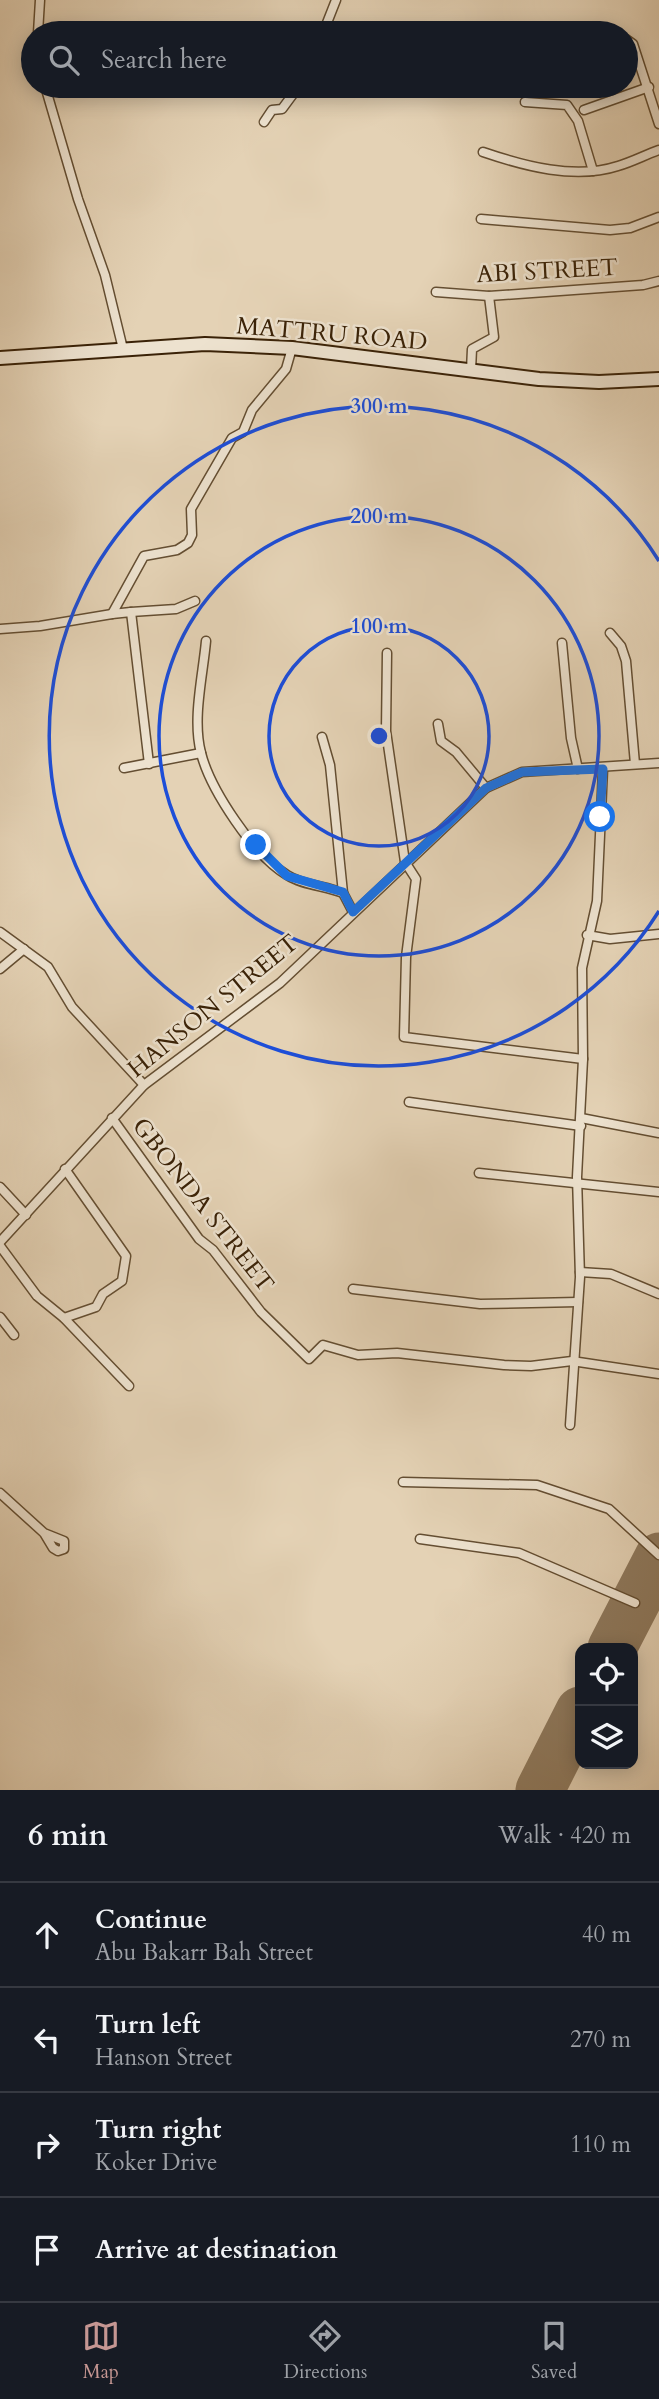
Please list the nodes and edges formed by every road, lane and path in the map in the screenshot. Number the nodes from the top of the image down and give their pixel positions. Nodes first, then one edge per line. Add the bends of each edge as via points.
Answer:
1 (40, 0) edge
2 (336, 0) edge
3 (39, 21) edge
4 (328, 21) edge
5 (638, 57) edge
6 (649, 87) junction
7 (638, 91) edge
8 (49, 98) edge
9 (291, 98) edge
10 (618, 98) edge
11 (525, 102) dead end
12 (584, 110) dead end
13 (264, 122) dead end
14 (659, 124) edge
15 (659, 150) edge
16 (483, 152) dead end
17 (593, 171) junction
18 (659, 217) edge
19 (481, 219) dead end
20 (659, 281) edge
21 (436, 292) dead end
22 (489, 296) junction
23 (292, 348) junction
24 (123, 349) junction
25 (0, 358) edge
26 (471, 370) junction
27 (659, 379) edge
28 (195, 601) dead end
29 (131, 612) junction
30 (112, 614) junction
31 (0, 629) edge
32 (610, 633) dead end
33 (206, 640) dead end
34 (562, 643) dead end
35 (387, 653) dead end
36 (438, 724) dead end
37 (322, 737) dead end
38 (201, 753) junction
39 (659, 763) edge
40 (149, 764) junction
41 (635, 764) junction
42 (124, 768) dead end
43 (578, 769) junction
44 (603, 769) junction
45 (486, 788) junction
46 (405, 862) junction
47 (343, 892) junction
48 (353, 912) junction
49 (0, 932) edge
50 (659, 934) edge
51 (587, 935) junction
52 (24, 949) junction
53 (0, 969) edge
54 (583, 1059) junction
55 (144, 1085) junction
56 (409, 1102) dead end
57 (112, 1118) junction
58 (581, 1122) junction
59 (659, 1133) edge
60 (65, 1169) junction
61 (479, 1173) dead end
62 (578, 1181) junction
63 (0, 1187) edge
64 (659, 1192) edge
65 (26, 1215) junction
66 (0, 1244) edge
67 (580, 1272) junction
68 (353, 1289) dead end
69 (659, 1294) edge
70 (578, 1302) junction
71 (0, 1317) edge
72 (64, 1318) junction
73 (14, 1335) dead end
74 (572, 1360) junction
75 (659, 1374) edge
76 (129, 1386) dead end
77 (570, 1425) dead end
78 (403, 1482) dead end
79 (0, 1493) edge
80 (44, 1533) dead end
81 (420, 1539) dead end
82 (659, 1555) edge
83 (635, 1604) dead end

1 - 3 street
2 - 4 street
5 - 6 street
6 - 7 street
6 - 14 street
8 - 24 street via 105,275
9 - 13 street via 285,106 272,110
10 - 12 street
11 - 17 street via 567,105 578,121
15 - 17 street
16 - 17 street via 536,167
18 - 19 street via 610,230
20 - 22 street, ABI STREET
21 - 22 street, ABI STREET
22 - 26 street via 494,337 472,349
23 - 24 main road, MATTRU ROAD via 205,344
23 - 26 main road, MATTRU ROAD
23 - 30 street via 286,369 257,403 243,432 232,438 191,509 188,543 177,550 144,556
24 - 25 main road, MATTRU ROAD
26 - 27 main road, MATTRU ROAD via 598,382
28 - 29 street via 176,609
29 - 30 street
29 - 40 street
30 - 31 street
32 - 41 street via 626,662
33 - 38 street
34 - 43 street
35 - 46 street via 386,732
36 - 45 street via 441,741
37 - 47 street via 330,765
38 - 40 street
38 - 47 street via 225,804 267,858 287,876
39 - 41 street, HANSON STREET
40 - 42 street
41 - 44 street, HANSON STREET
43 - 44 street, HANSON STREET
43 - 45 street, HANSON STREET via 522,772
44 - 51 street via 597,901
45 - 46 street, HANSON STREET
46 - 48 street, HANSON STREET
46 - 54 street via 416,879 406,957 404,1037
47 - 48 street
48 - 55 street, HANSON STREET via 279,983
49 - 52 street
50 - 51 street via 610,939
51 - 54 street via 582,968
52 - 53 street
52 - 55 street via 48,967 72,1007
54 - 58 street
55 - 57 street, HANSON STREET
56 - 58 street
57 - 60 street, HANSON STREET
57 - 74 street, GBONDA STREET via 199,1239 213,1250 261,1312 309,1359 323,1345 358,1355 397,1353 504,1365
58 - 59 street
58 - 62 street
60 - 65 street, HANSON STREET
60 - 72 street via 126,1256 122,1281 103,1294 96,1307
61 - 62 street
62 - 64 street
62 - 67 street
63 - 65 street
65 - 66 street, HANSON STREET
66 - 72 street via 37,1296
67 - 69 street via 611,1274
67 - 70 street
68 - 70 street via 480,1304
70 - 74 street
71 - 73 street
72 - 76 street
74 - 75 street
74 - 77 street
78 - 82 street via 537,1485 609,1509
79 - 80 street
81 - 83 street via 519,1553

